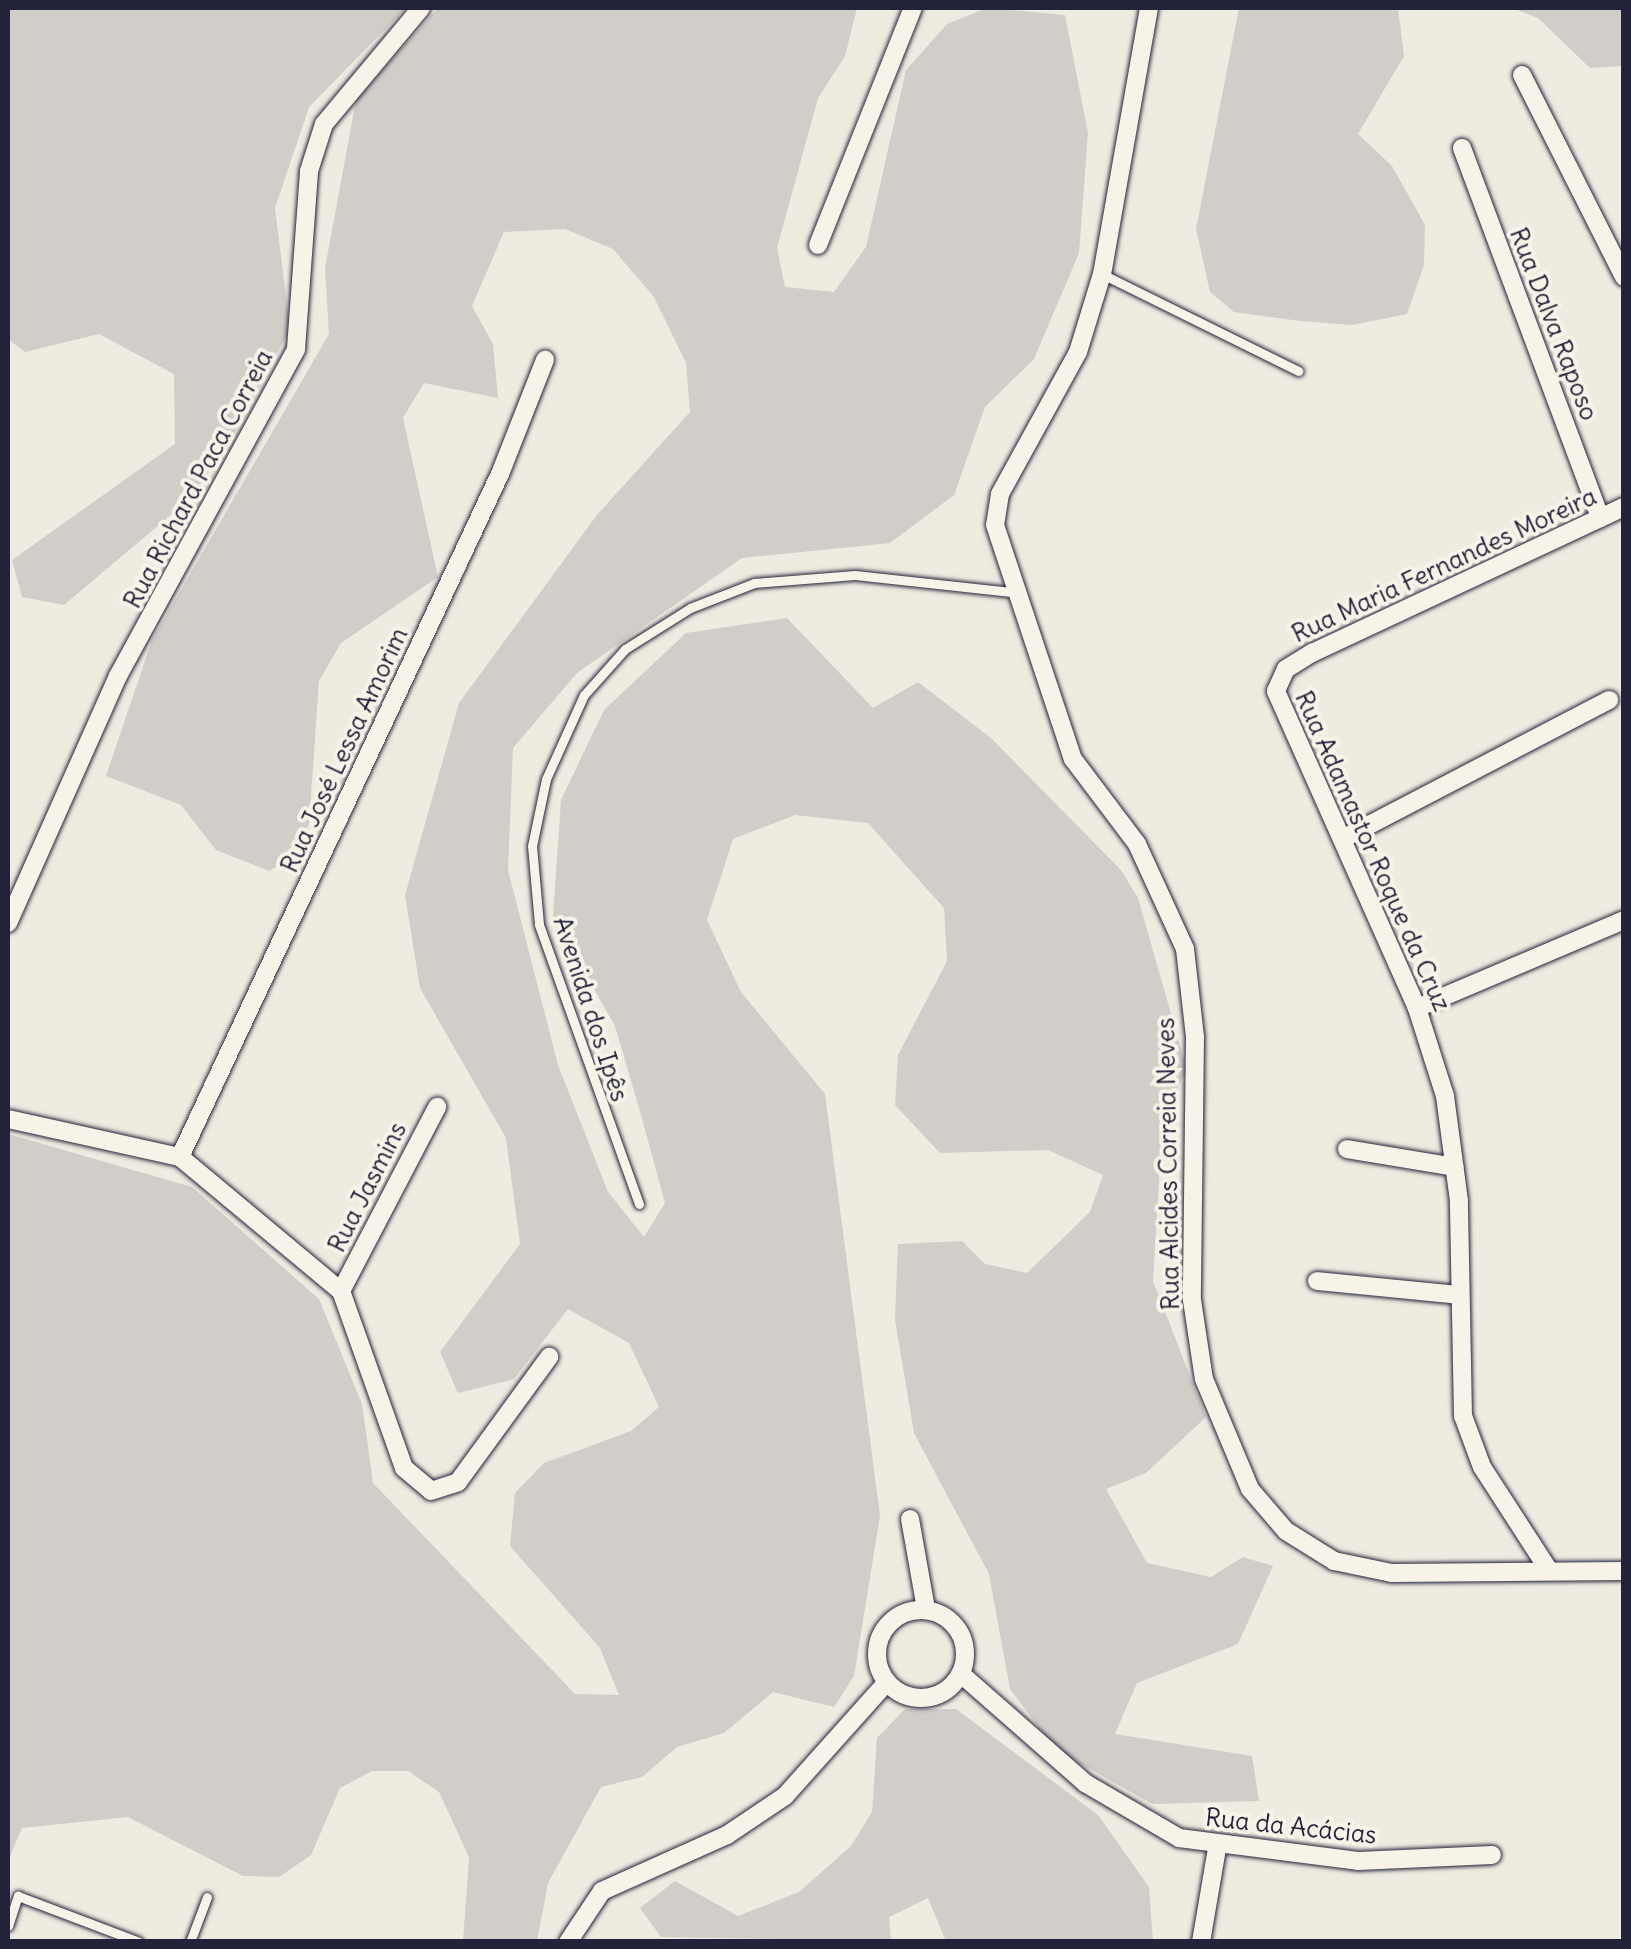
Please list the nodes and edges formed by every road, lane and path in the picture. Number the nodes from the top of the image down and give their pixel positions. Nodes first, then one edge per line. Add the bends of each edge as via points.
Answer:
1 (421, 8) edge
2 (913, 8) edge
3 (1149, 8) edge
4 (1522, 75) dead end
5 (1462, 148) dead end
6 (818, 245) dead end
7 (1102, 274) junction
8 (1624, 277) edge
9 (544, 360) dead end
10 (1298, 371) dead end
11 (1624, 508) edge
12 (1600, 518) junction
13 (1010, 592) junction
14 (1286, 669) joint
15 (1609, 700) dead end
16 (1344, 838) junction
17 (10, 908) edge
18 (1624, 920) edge
19 (1417, 1008) junction
20 (437, 1106) dead end
21 (8, 1119) edge
22 (1347, 1148) dead end
23 (180, 1158) junction
24 (1454, 1167) junction
25 (639, 1204) dead end
26 (1317, 1281) dead end
27 (341, 1291) junction
28 (1459, 1295) junction
29 (549, 1357) dead end
30 (910, 1519) dead end
31 (1548, 1569) junction
32 (1624, 1571) edge
33 (926, 1609) junction
34 (961, 1674) junction
35 (887, 1682) junction
36 (1216, 1848) junction
37 (1492, 1855) dead end
38 (207, 1897) dead end
39 (8, 1926) edge
40 (139, 1942) edge
41 (190, 1942) edge
42 (568, 1942) edge
43 (1200, 1942) edge

1 - 17 street, Rua Richard Paca Correia via 324,124 309,172 296,349 118,676
2 - 6 street
3 - 7 street, Rua Alcides Correia Neves
4 - 8 street
5 - 12 street, Rua Dalva Raposo
7 - 10 lane
7 - 13 street, Rua Alcides Correia Neves via 1078,352 1000,494 995,525
9 - 23 street, Rua José Lessa Amorim via 493,491
11 - 12 street, Rua Maria Fernandes Moreira
12 - 14 street, Rua Maria Fernandes Moreira
13 - 25 lane, Avenida dos Ipês via 855,575 754,584 690,608 625,649 584,695 546,779 536,829 539,924
13 - 31 street, Rua Alcides Correia Neves via 1049,668 1073,759 1137,844 1185,949 1195,1037 1192,1300 1204,1379 1250,1489 1286,1531 1334,1561 1392,1573
14 - 16 street, Rua Adamastor Roque da Cruz via 1280,704
15 - 16 street
16 - 19 street, Rua Adamastor Roque da Cruz
18 - 19 street
19 - 24 street, Rua Adamastor Roque da Cruz
20 - 27 street, Rua Jasmins
21 - 23 street
22 - 24 street
23 - 27 street
24 - 28 street, Rua Adamastor Roque da Cruz
26 - 28 street
27 - 29 street via 404,1468 432,1491 458,1482
28 - 31 street, Rua Adamastor Roque da Cruz via 1464,1416 1482,1467
30 - 33 street
31 - 32 street, Rua Alcides Correia Neves
33 - 34 street via 960,1632
33 - 35 street via 886,1626 876,1654
34 - 35 street via 926,1698
34 - 36 street, Rua da Acácias via 1085,1783 1179,1838
35 - 42 street via 785,1796 727,1835 602,1891
36 - 37 street, Rua da Acácias via 1358,1862
36 - 43 street
38 - 41 lane
39 - 40 lane via 18,1896

